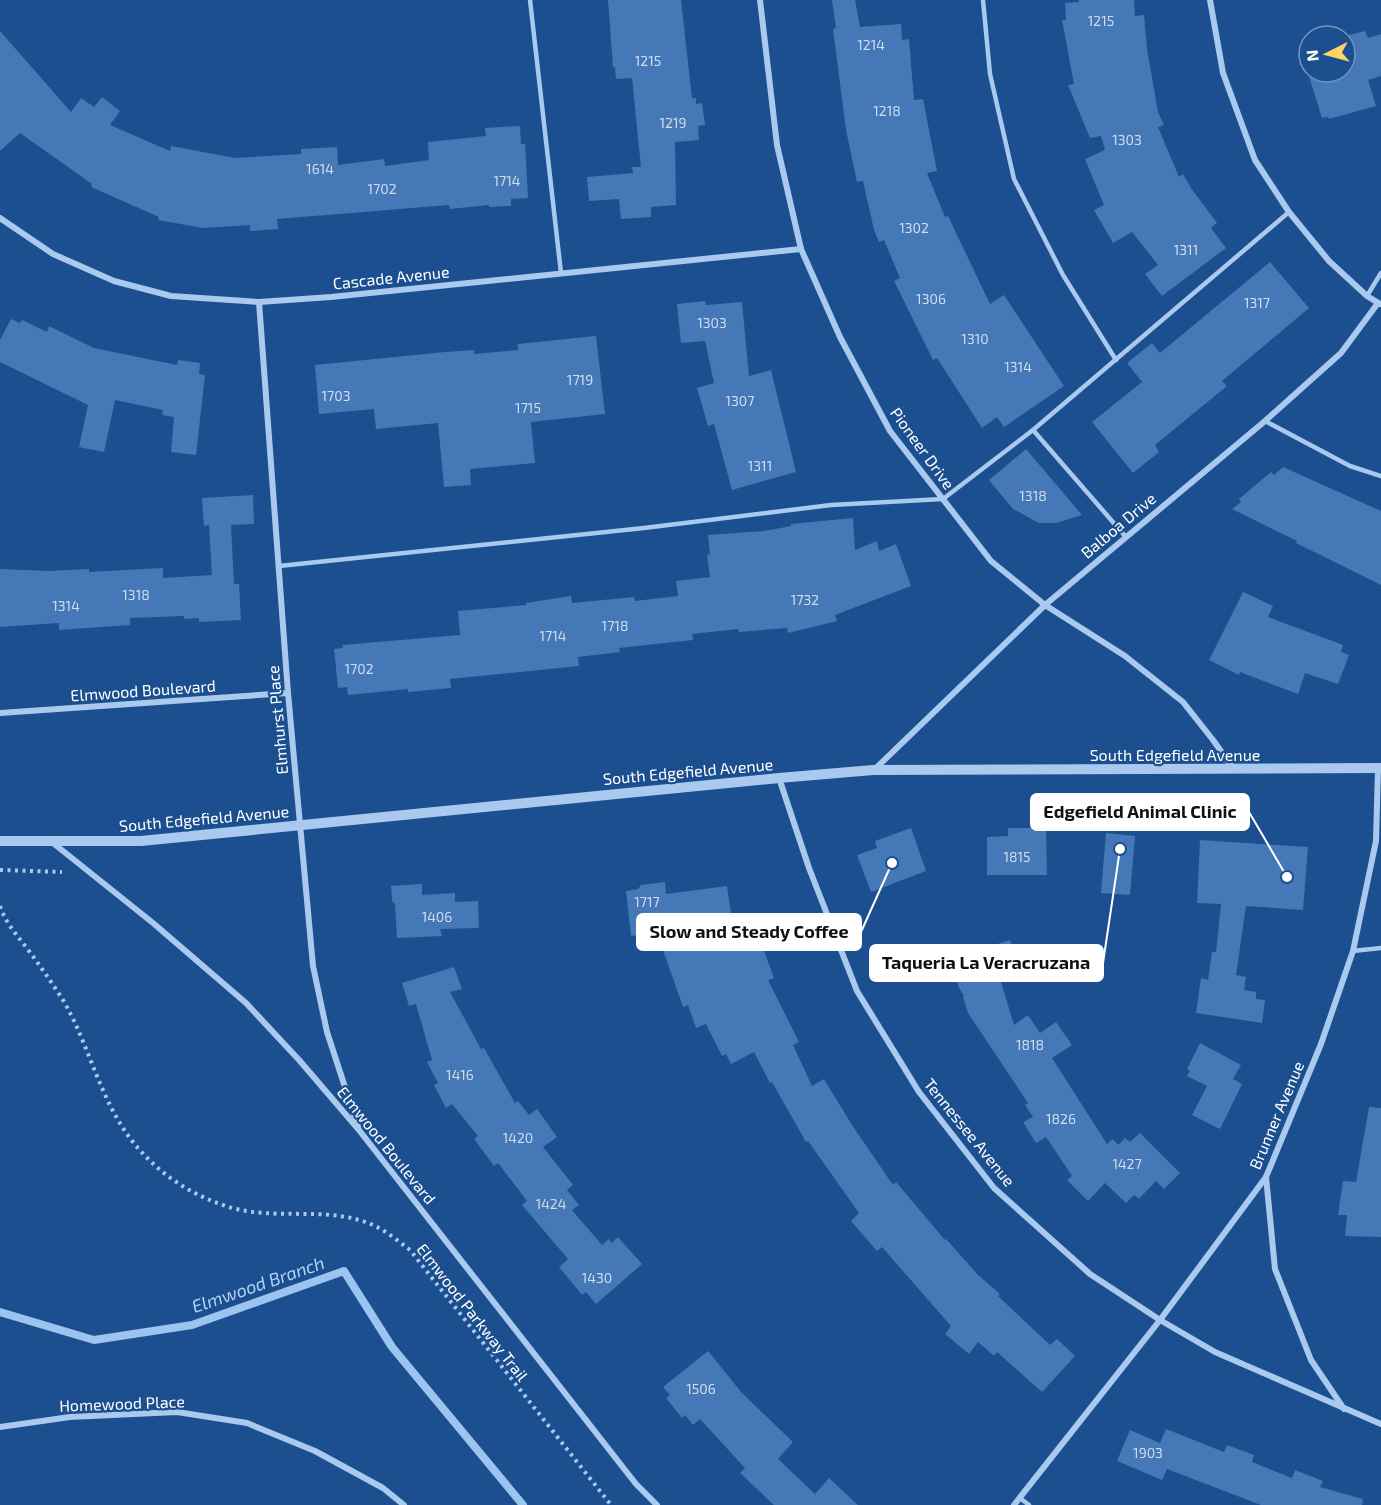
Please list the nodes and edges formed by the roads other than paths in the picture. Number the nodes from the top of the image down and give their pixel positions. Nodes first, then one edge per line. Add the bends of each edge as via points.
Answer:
1 (530, 0) edge
2 (760, 0) edge
3 (983, 0) edge
4 (1210, 0) edge
5 (1289, 212) junction
6 (0, 218) edge
7 (801, 249) junction
8 (561, 273) junction
9 (1381, 273) edge
10 (1367, 296) junction
11 (259, 302) junction
12 (1380, 304) edge
13 (1116, 360) junction
14 (1265, 421) junction
15 (1034, 430) junction
16 (1381, 476) edge
17 (943, 499) junction
18 (1125, 536) junction
19 (279, 566) junction
20 (1045, 605) junction
21 (288, 693) junction
22 (0, 713) edge
23 (1233, 768) junction
24 (1380, 768) edge
25 (873, 771) junction
26 (779, 778) junction
27 (300, 824) junction
28 (0, 842) edge
29 (53, 843) junction
30 (1381, 948) edge
31 (1353, 951) junction
32 (359, 1130) junction
33 (1266, 1177) junction
34 (1160, 1320) junction
35 (1344, 1410) junction
36 (1381, 1424) edge
37 (0, 1427) edge
38 (1020, 1498) junction
39 (404, 1505) edge
40 (657, 1505) edge
41 (1014, 1505) edge
42 (1029, 1505) edge

1 - 8 lane
2 - 7 street, Pioneer Drive via 777,145
3 - 13 lane via 990,74 1014,179 1063,275
4 - 5 street via 1223,73 1255,160
5 - 10 street via 1329,261
5 - 13 lane
6 - 11 street, Cascade Avenue via 53,254 114,281 171,296
7 - 8 street, Cascade Avenue
7 - 17 street, Pioneer Drive via 840,337 890,431
8 - 11 street, Cascade Avenue
9 - 10 lane
10 - 12 street
11 - 19 street, Elmhurst Place
12 - 14 street, Balboa Drive via 1341,353
13 - 15 lane
14 - 16 lane via 1350,466
14 - 18 street, Balboa Drive
15 - 17 lane
15 - 18 lane
17 - 19 lane via 831,505
17 - 20 street, Pioneer Drive via 991,561
18 - 20 street, Balboa Drive
19 - 21 street, Elmhurst Place
20 - 23 street, Pioneer Drive via 1125,656 1183,702
20 - 25 street, Balboa Drive
21 - 22 street, Elmwood Boulevard
21 - 27 street, Elmhurst Place
23 - 24 street, South Edgefield Avenue
23 - 25 street, South Edgefield Avenue
24 - 31 street, Brunner Avenue via 1376,841
25 - 26 street, South Edgefield Avenue
26 - 27 street, South Edgefield Avenue
26 - 34 street, Tennessee Avenue via 857,991 919,1092 994,1188 1090,1274
27 - 29 street, South Edgefield Avenue via 141,841
27 - 32 street, Elmhurst Place via 313,966 327,1032
28 - 29 street, South Edgefield Avenue
29 - 32 street, Elmwood Boulevard via 246,1004
30 - 31 lane
31 - 33 street, Brunner Avenue via 1321,1044
32 - 40 street, Elmwood Boulevard via 636,1484
33 - 34 street, Brunner Avenue
33 - 35 street via 1275,1269 1311,1360
34 - 35 street, Tennessee Avenue via 1215,1352
34 - 38 street, Brunner Avenue
35 - 36 street, Tennessee Avenue
37 - 39 street, Homewood Place via 70,1417 177,1412 247,1423 315,1451 383,1488
38 - 41 street, Brunner Avenue
38 - 42 lane

